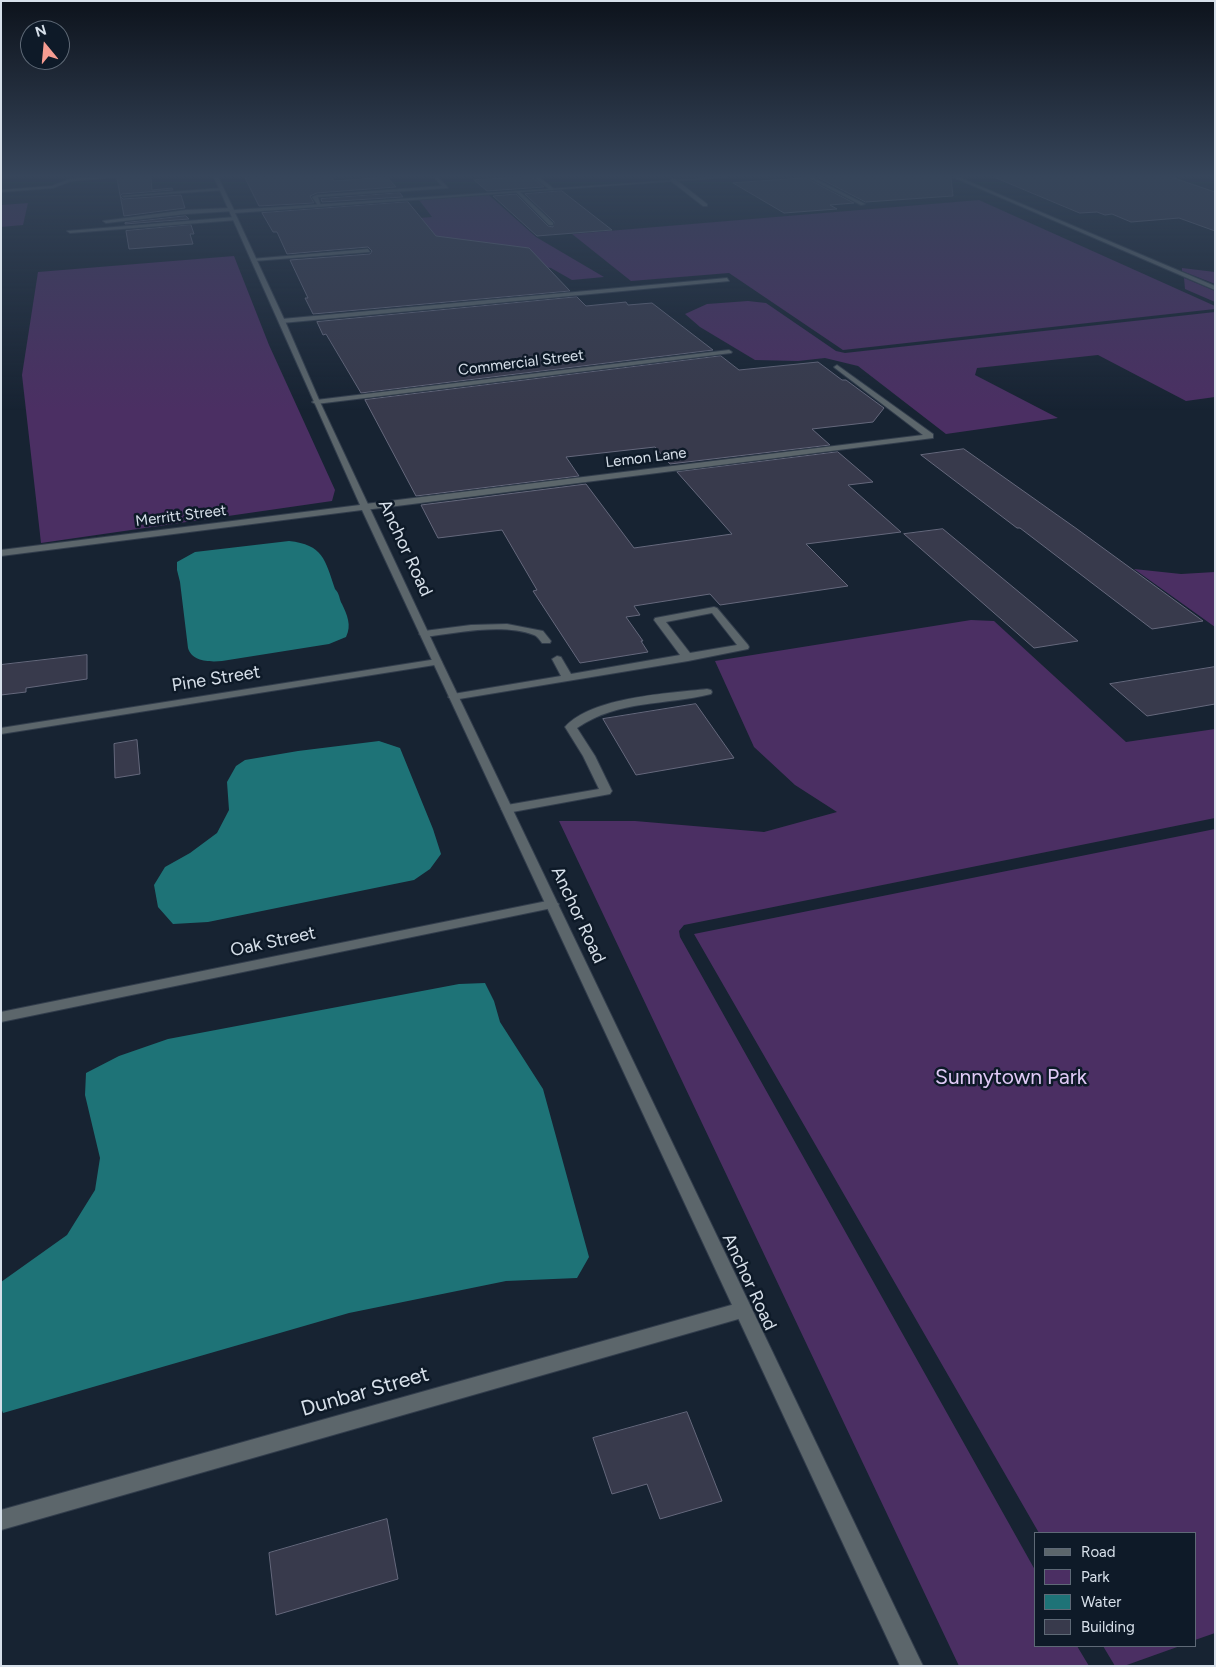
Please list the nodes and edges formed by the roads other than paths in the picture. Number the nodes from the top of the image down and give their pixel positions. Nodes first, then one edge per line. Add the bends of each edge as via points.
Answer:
1 (252, 255) edge
2 (320, 255) edge
3 (1137, 255) edge
4 (254, 260) junction
5 (727, 280) dead end
6 (1215, 288) edge
7 (282, 321) junction
8 (729, 352) dead end
9 (838, 367) dead end
10 (316, 402) junction
11 (365, 507) junction
12 (1, 553) edge
13 (424, 634) junction
14 (546, 641) dead end
15 (688, 658) junction
16 (557, 660) dead end
17 (437, 662) junction
18 (568, 678) junction
19 (707, 692) dead end
20 (453, 697) junction
21 (1, 731) edge
22 (507, 808) junction
23 (552, 904) junction
24 (1, 1017) edge
25 (742, 1310) junction
26 (1, 1520) edge
27 (912, 1666) edge

1 - 4 street, Anchor Road
2 - 4 street
3 - 6 street
4 - 7 street, Anchor Road
5 - 7 street
7 - 10 street, Anchor Road
8 - 10 street, Commercial Street
9 - 11 street, Lemon Lane via 930,436
10 - 11 street, Anchor Road
11 - 12 street, Merritt Street
11 - 13 street, Anchor Road
13 - 14 street via 507,627 539,632
13 - 17 street, Anchor Road
15 - 15 street via 725,651 744,647 714,610 659,620
15 - 18 street
16 - 18 street
17 - 20 street, Anchor Road
17 - 21 street, Pine Street
18 - 20 street
19 - 22 street via 612,706 579,720 571,728 606,791
20 - 22 street, Anchor Road
22 - 23 street, Anchor Road
23 - 24 street, Oak Street
23 - 25 street, Anchor Road
25 - 26 street, Dunbar Street
25 - 27 street, Anchor Road

